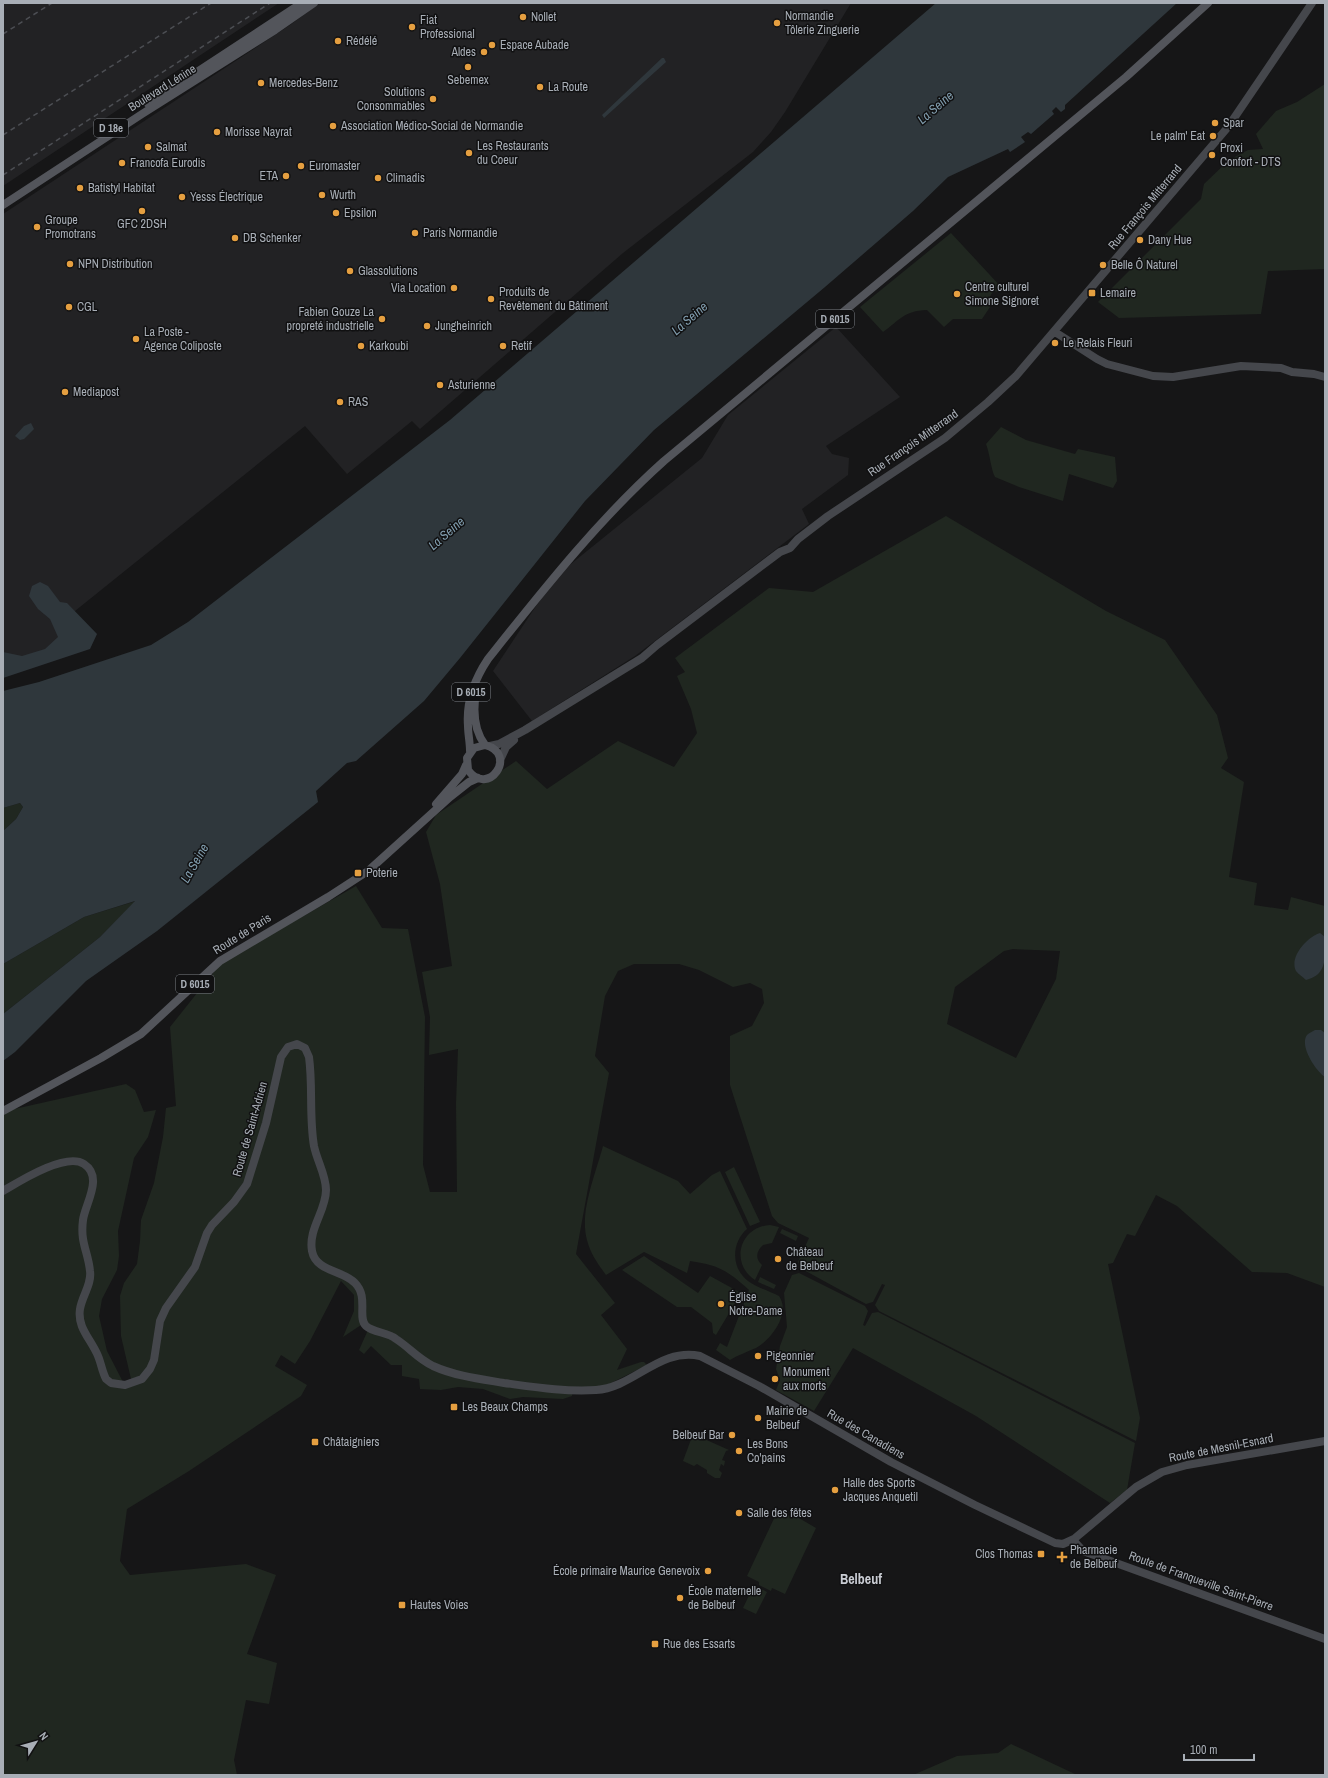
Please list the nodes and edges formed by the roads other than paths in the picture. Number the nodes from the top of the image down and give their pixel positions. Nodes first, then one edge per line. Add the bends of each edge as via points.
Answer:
1 (302, 3) edge
2 (314, 3) edge
3 (1208, 3) edge
4 (1312, 3) edge
5 (3, 199) edge
6 (3, 205) edge
7 (1055, 332) junction
8 (1325, 377) edge
9 (488, 660) junction
10 (525, 730) junction
11 (488, 746) junction
12 (470, 751) junction
13 (500, 760) junction
14 (466, 765) junction
15 (478, 778) junction
16 (414, 828) junction
17 (3, 1111) edge
18 (3, 1191) edge
19 (606, 1389) joint
20 (1325, 1441) edge
21 (1073, 1540) junction
22 (1325, 1639) edge

1 - 5 main road, Boulevard Lénine / D 18e
2 - 6 main road, Boulevard Lénine / D 18e
3 - 9 main road, D 6015 via 1126,77 643,479 574,552
4 - 7 main road, Rue François Mitterrand via 1228,126
7 - 8 main road via 1107,364 1153,376 1173,377 1240,366 1281,368
7 - 10 main road, Rue François Mitterrand via 1016,376 928,451 828,516 795,541 790,548 780,552 657,645 648,655
9 - 11 main road, D 6015 via 477,687 474,716 477,732
9 - 12 main road, D 6015 via 478,675 470,696
10 - 11 main road via 499,744
10 - 13 main road via 506,747
11 - 12 main road via 477,746
11 - 13 main road via 497,752
12 - 14 main road
13 - 15 main road via 498,770 492,776
14 - 15 main road
14 - 16 main road, D 6015 via 462,774
15 - 16 main road, D 6015 via 450,797
16 - 17 main road, Route de Paris / D 6015 via 362,875 220,961 137,1037
18 - 19 main road, Route de Saint-Adrien via 69,1160 78,1161 88,1168 93,1183 83,1218 82,1236 90,1281 80,1310 80,1320 98,1355 106,1379 117,1386 135,1382 150,1369 154,1360 160,1321 166,1308 196,1267 207,1233 247,1184 266,1124 281,1057 288,1047 301,1045 309,1057 314,1144 326,1184 325,1201 313,1236 312,1250 316,1261 350,1278 359,1288 363,1300 362,1319 367,1327 396,1338 416,1357 451,1373 537,1388
19 - 21 main road, Rue des Canadiens via 676,1355 700,1356 759,1386 938,1487 1055,1542 1063,1544
20 - 21 main road, Route de Mesnil-Esnard via 1187,1465 1162,1472 1136,1487
21 - 22 main road, Route de Franqueville Saint-Pierre via 1083,1551

